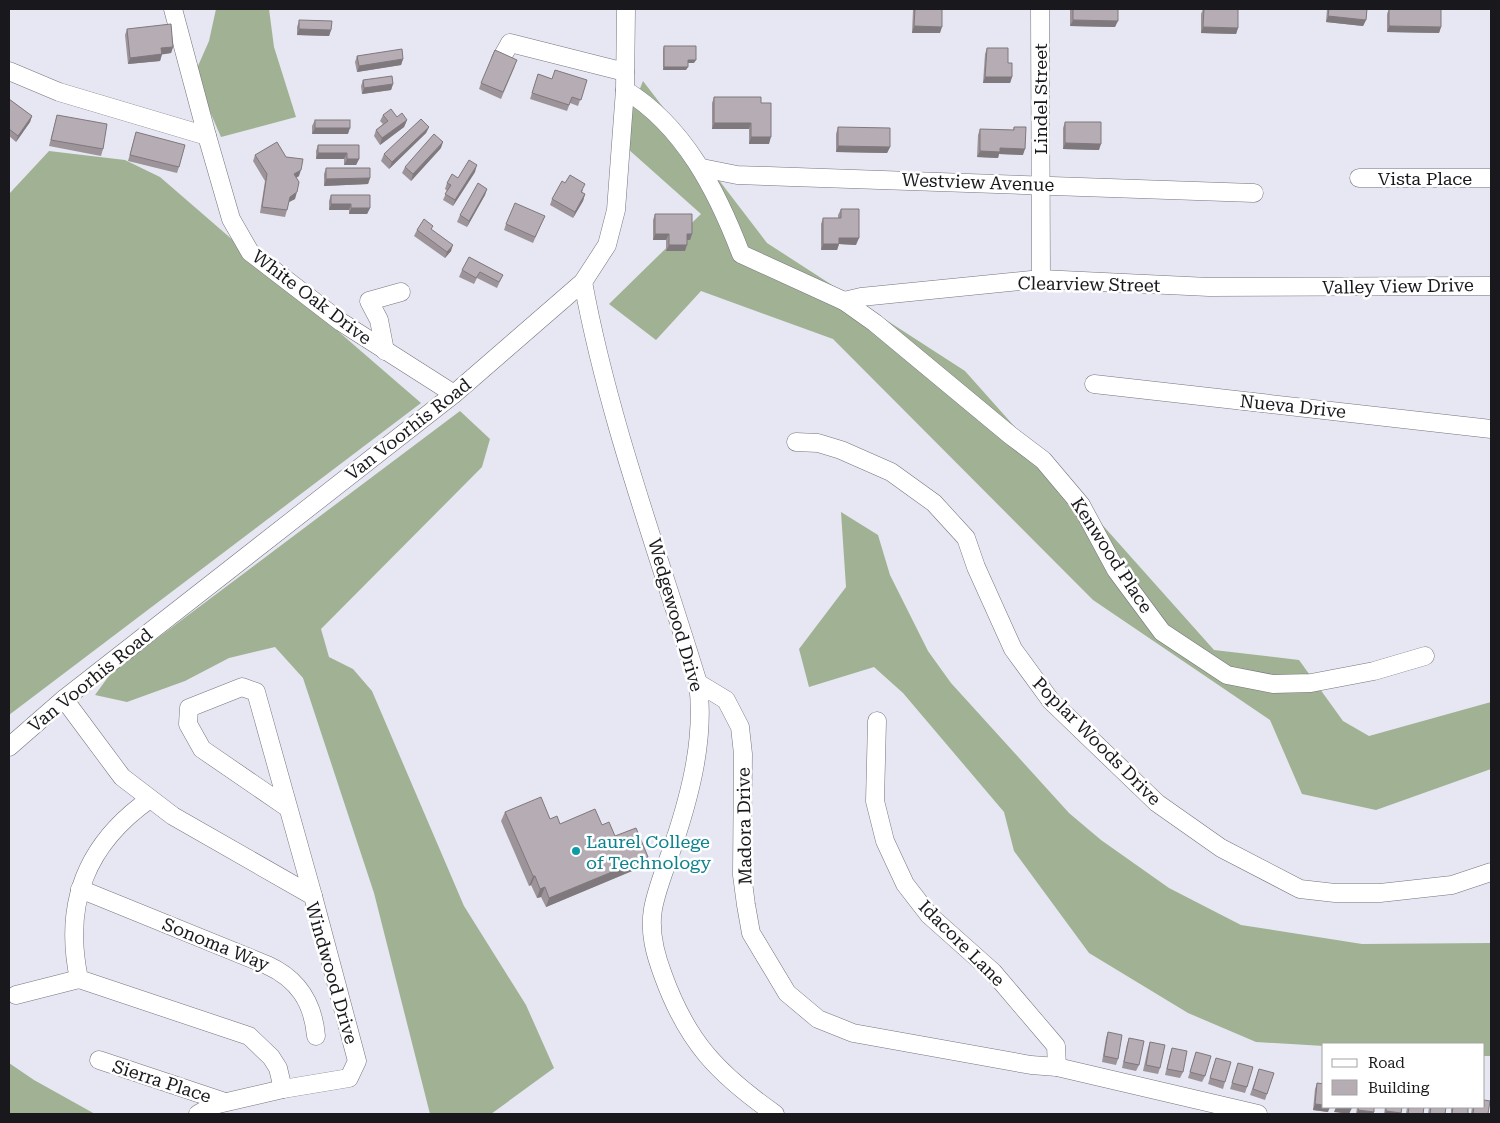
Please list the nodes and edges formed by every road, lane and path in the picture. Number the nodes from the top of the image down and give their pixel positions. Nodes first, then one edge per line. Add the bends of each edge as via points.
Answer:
1 (174, 9) edge
2 (626, 9) edge
3 (1040, 9) edge
4 (501, 59) edge
5 (9, 71) edge
6 (625, 81) junction
7 (207, 136) junction
8 (702, 168) junction
9 (1359, 178) dead end
10 (1491, 178) edge
11 (1041, 184) junction
12 (1254, 193) dead end
13 (1041, 279) junction
14 (583, 282) junction
15 (1491, 286) edge
16 (1305, 287) joint
17 (401, 292) dead end
18 (844, 301) junction
19 (385, 350) junction
20 (1094, 384) dead end
21 (454, 394) junction
22 (1491, 429) edge
23 (796, 442) dead end
24 (1425, 656) dead end
25 (698, 683) junction
26 (64, 699) junction
27 (877, 721) dead end
28 (9, 747) edge
29 (150, 799) junction
30 (288, 808) junction
31 (1491, 872) edge
32 (80, 889) junction
33 (312, 896) junction
34 (79, 979) junction
35 (16, 995) dead end
36 (316, 1036) dead end
37 (98, 1060) dead end
38 (1057, 1067) junction
39 (283, 1089) junction
40 (226, 1102) junction
41 (198, 1114) edge
42 (775, 1114) edge
43 (1258, 1114) edge

1 - 7 street, White Oak Drive
2 - 6 street, Van Voorhis Road
3 - 11 street, Lindel Street
4 - 6 street via 510,43
5 - 7 street via 59,92
6 - 8 street, Kenwood Place
6 - 14 street, Van Voorhis Road via 616,210 607,245
7 - 19 street, White Oak Drive via 230,220 250,252 341,322
8 - 11 street, Westview Avenue via 738,175
8 - 18 street, Kenwood Place via 732,227 741,254
9 - 10 street, Vista Place
11 - 12 street, Westview Avenue
11 - 13 street, Lindel Street
13 - 16 street, Clearview Street via 1209,287
13 - 18 street, Clearview Street
14 - 21 street, Van Voorhis Road
14 - 25 street, Wedgewood Drive via 590,321 619,428
15 - 16 street, Valley View Drive
17 - 19 street via 370,301 379,320
18 - 24 street, Kenwood Place via 1043,460 1081,505 1116,570 1162,632 1226,675 1273,684 1311,683 1374,671
19 - 21 street, White Oak Drive
20 - 22 street, Nueva Drive
21 - 26 street, Van Voorhis Road
23 - 31 street, Poplar Woods Drive via 818,443 841,450 891,472 934,503 966,538 1013,649 1051,701 1157,803 1221,848 1300,889 1335,893 1380,893 1452,885
25 - 38 street, Madora Drive via 726,700 740,727 743,754 742,875 746,905 752,933 787,993 818,1019 853,1033
25 - 42 street, Wedgewood Drive via 702,708 699,744 685,811 654,906 651,928 658,962 671,998 697,1044 733,1084
26 - 28 street, Van Voorhis Road
26 - 29 street, Windwood Drive via 122,778
27 - 38 street, Idacore Lane via 875,801 885,841 905,884 928,915 993,972 1056,1046
29 - 32 street via 133,810 107,836
29 - 33 street, Windwood Drive
30 - 30 street via 256,692 242,687 189,708 188,724 202,749
30 - 33 street
32 - 34 street via 73,936
32 - 36 street, Sonoma Way via 285,974 309,1003
33 - 39 street, Windwood Drive via 357,1060 349,1078
34 - 35 street
34 - 39 street via 249,1036 271,1057 278,1068
37 - 40 street, Sierra Place
38 - 43 street, Madora Drive
39 - 40 street, Windwood Drive
40 - 41 street, Windwood Drive

